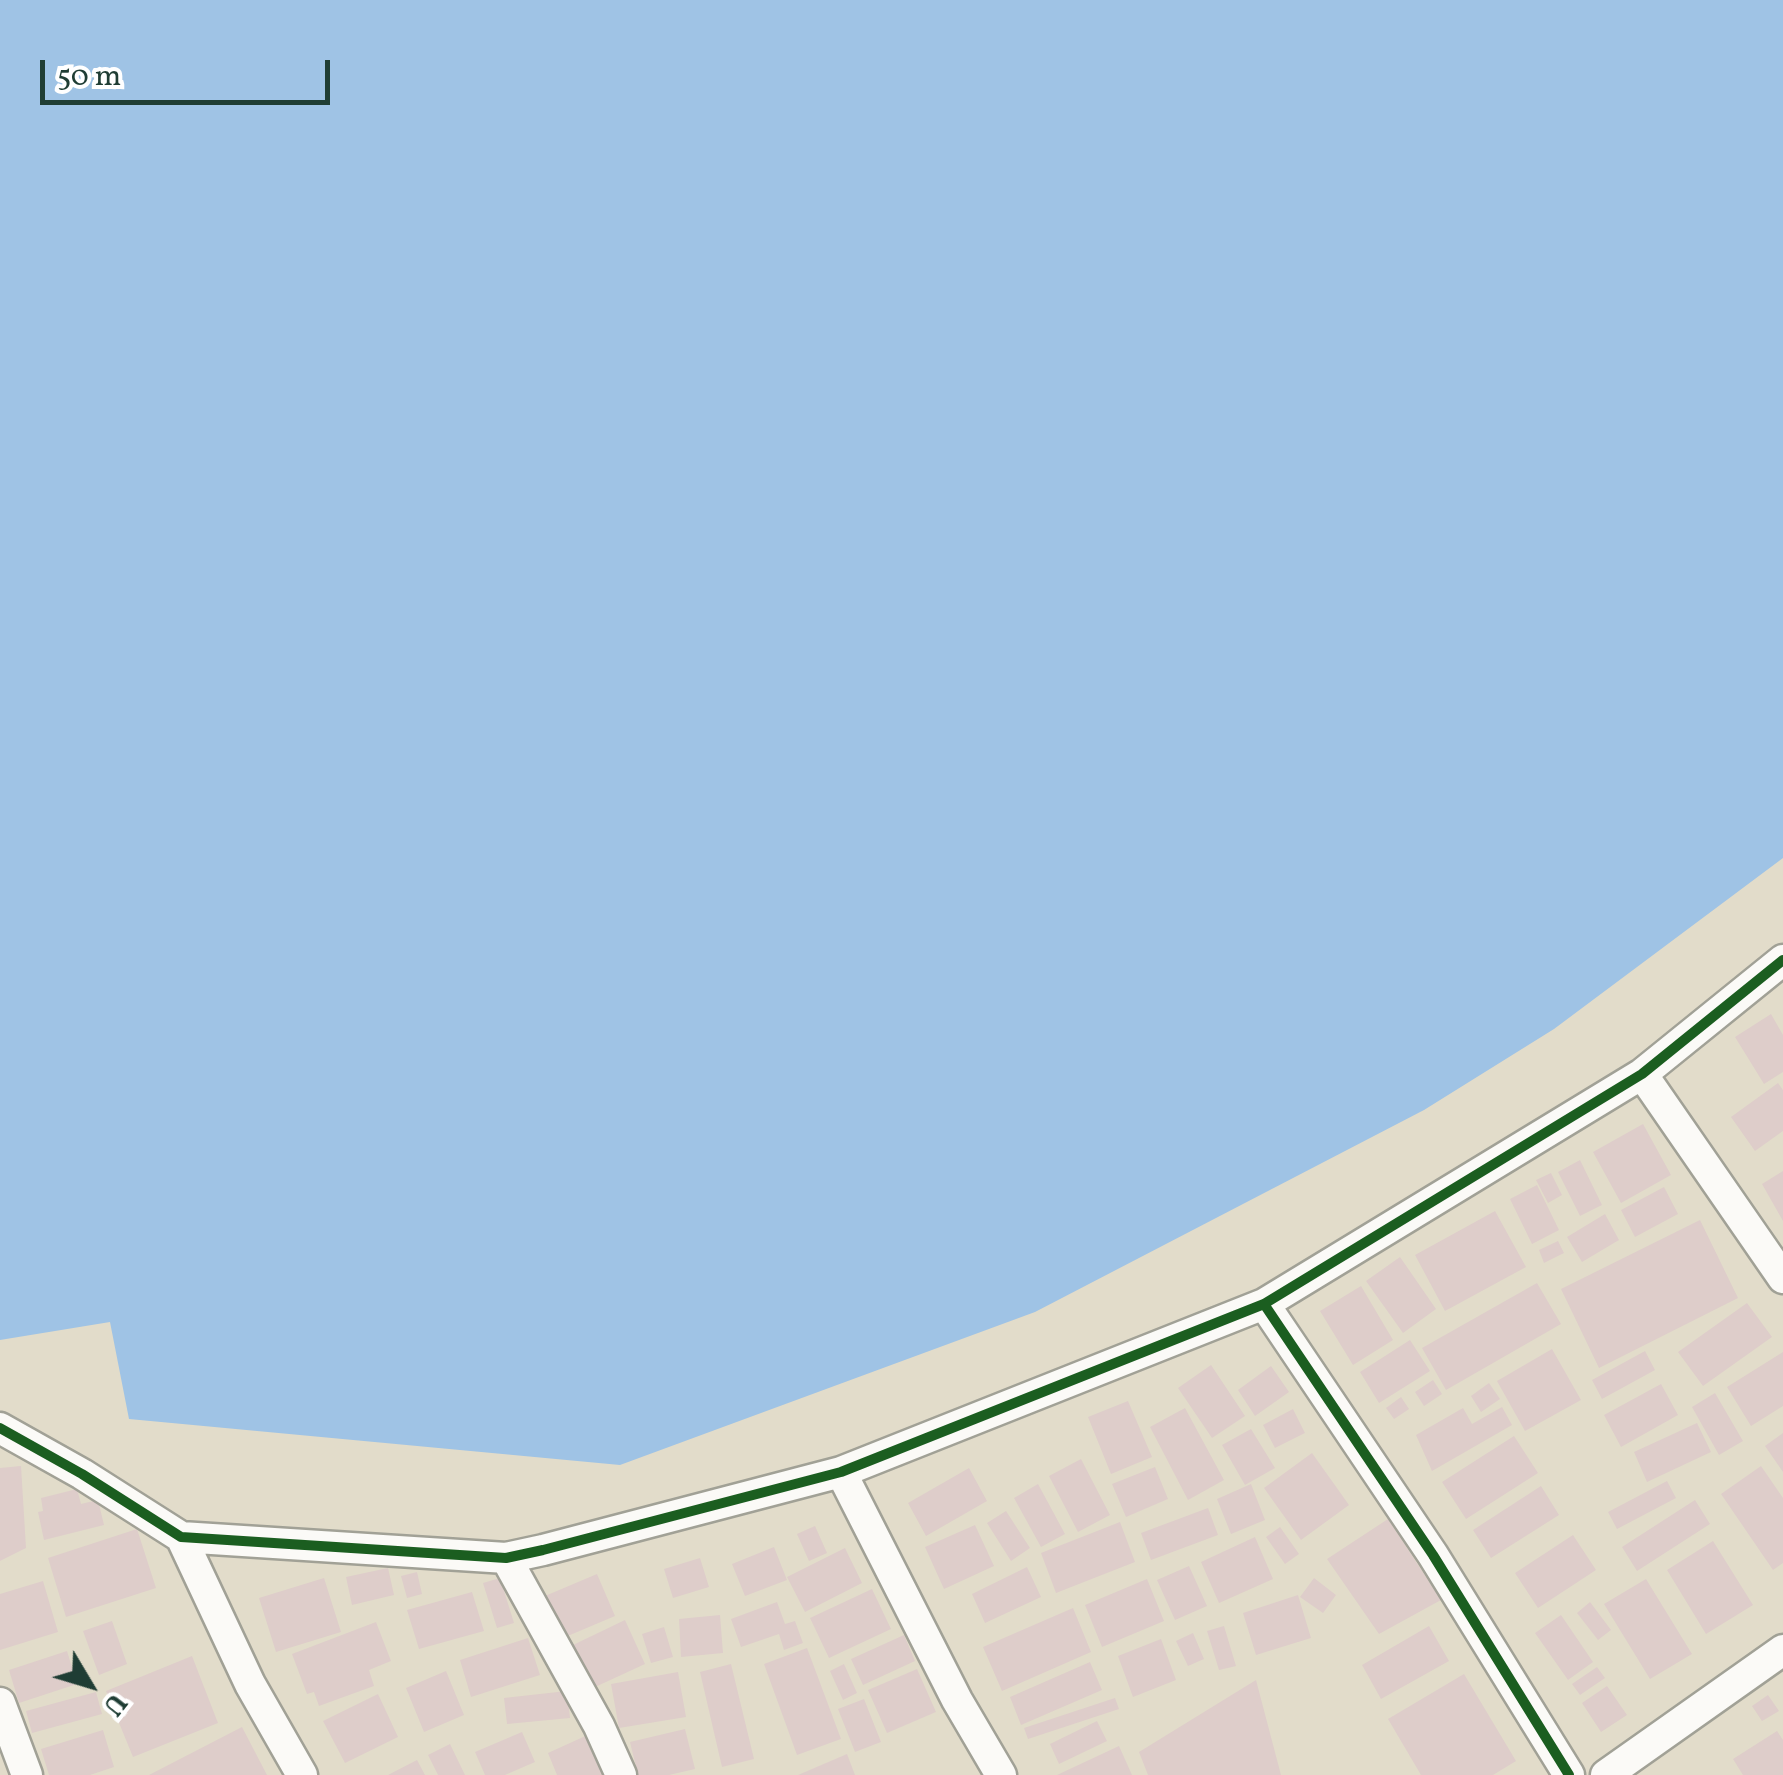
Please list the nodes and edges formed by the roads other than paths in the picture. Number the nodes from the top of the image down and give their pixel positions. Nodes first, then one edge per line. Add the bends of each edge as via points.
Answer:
1 (1783, 960) edge
2 (1642, 1074) junction
3 (1783, 1278) edge
4 (1264, 1304) junction
5 (0, 1428) edge
6 (841, 1472) junction
7 (181, 1537) junction
8 (506, 1558) junction
9 (1783, 1650) edge
10 (0, 1703) edge
11 (27, 1775) edge
12 (302, 1775) edge
13 (621, 1775) edge
14 (1000, 1775) edge
15 (1569, 1775) edge
16 (1606, 1775) edge

1 - 2 street
2 - 3 street
2 - 4 street
4 - 6 street
4 - 15 street via 1433,1555
5 - 7 street
6 - 8 street
6 - 14 street
7 - 8 street
7 - 12 street via 250,1684
8 - 13 street
9 - 16 street
10 - 11 street

